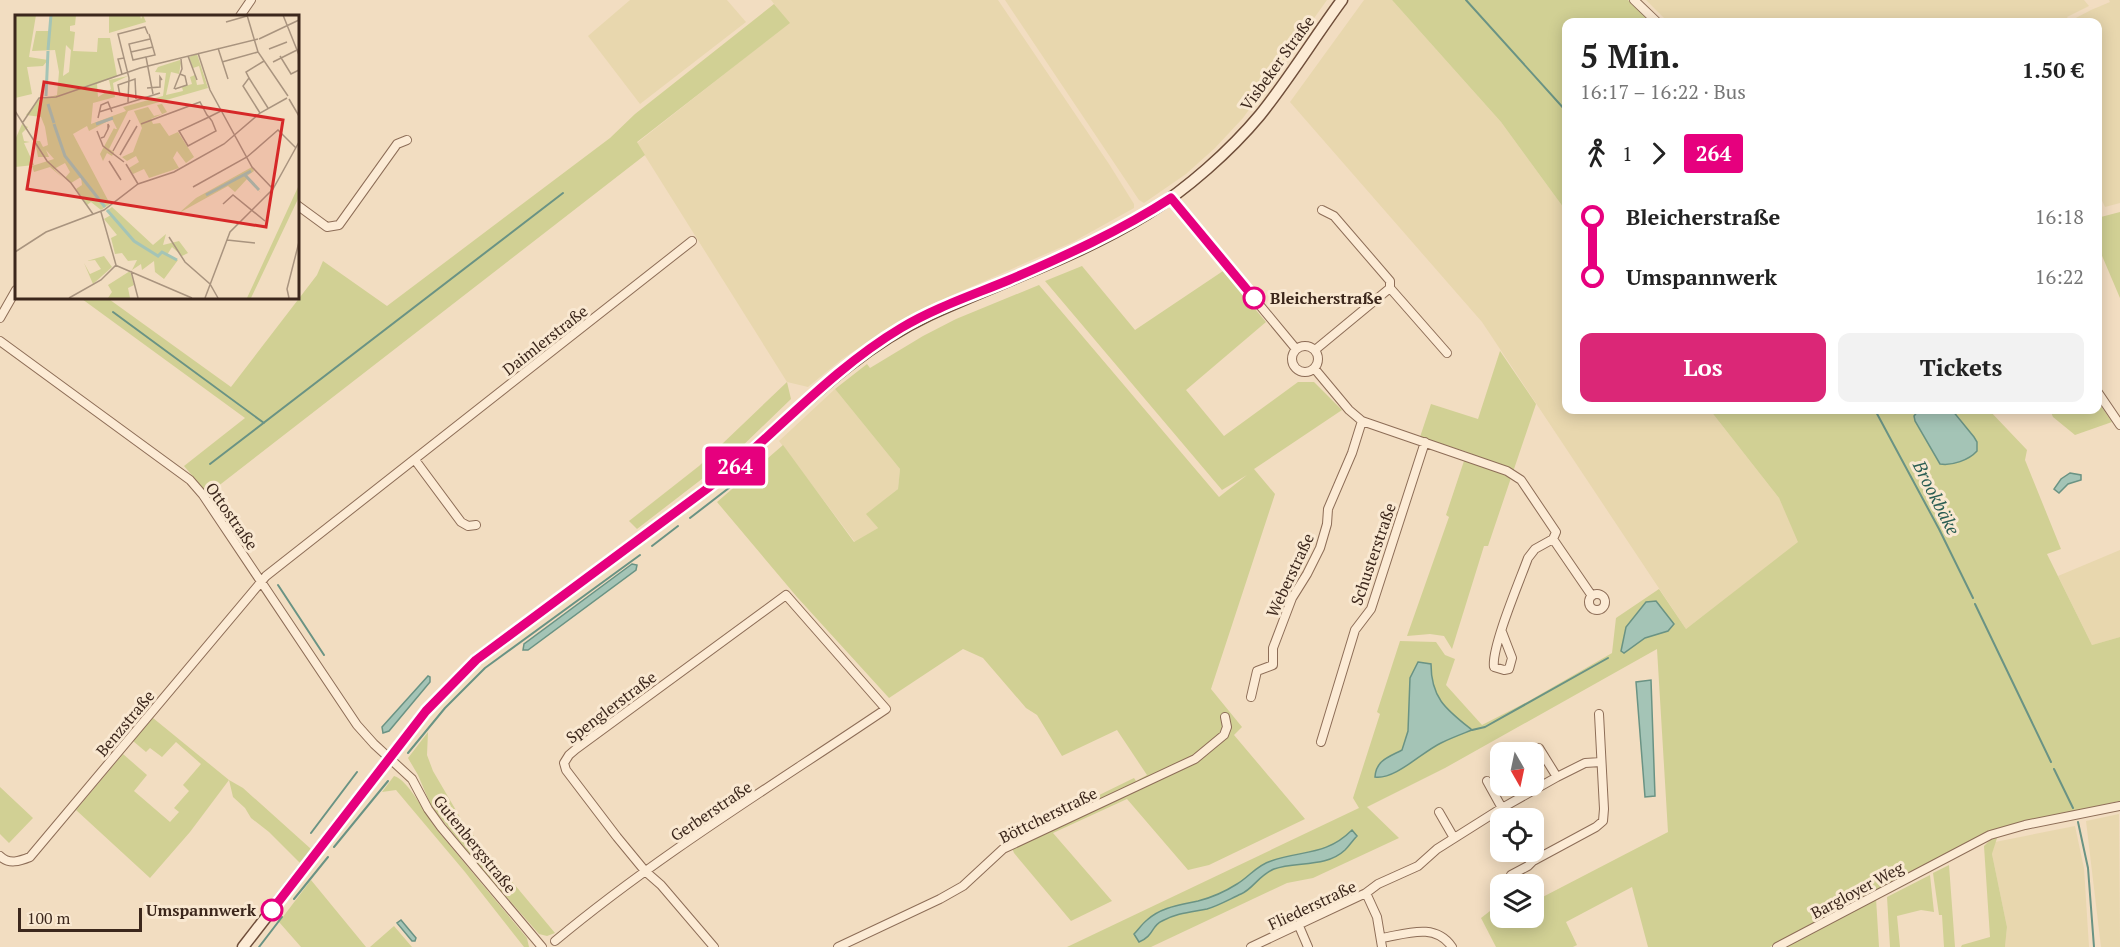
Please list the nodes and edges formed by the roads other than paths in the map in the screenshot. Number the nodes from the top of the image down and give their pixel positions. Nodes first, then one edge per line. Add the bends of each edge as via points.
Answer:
1 (251, 0) edge
2 (1342, 0) edge
3 (1634, 0) edge
4 (241, 15) edge
5 (1653, 18) edge
6 (407, 140) dead end
7 (1171, 198) junction
8 (298, 206) edge
9 (1322, 210) dead end
10 (692, 241) dead end
11 (1390, 288) junction
12 (15, 292) edge
13 (0, 318) edge
14 (0, 341) edge
15 (1296, 349) junction
16 (1315, 350) junction
17 (1446, 353) dead end
18 (1314, 368) junction
19 (2102, 398) edge
20 (1362, 422) junction
21 (2120, 425) edge
22 (1425, 442) junction
23 (415, 460) junction
24 (476, 525) dead end
25 (1553, 539) junction
26 (261, 581) junction
27 (786, 595) joint
28 (1592, 596) dead end
29 (1502, 632) dead end
30 (1251, 697) dead end
31 (1599, 714) dead end
32 (1225, 717) dead end
33 (1321, 741) dead end
34 (1544, 756) edge
35 (388, 758) junction
36 (1600, 762) junction
37 (1557, 777) junction
38 (1487, 781) dead end
39 (2120, 806) edge
40 (1502, 808) joint
41 (1439, 812) dead end
42 (1490, 816) edge
43 (1454, 838) junction
44 (1544, 855) edge
45 (0, 856) edge
46 (1532, 862) edge
47 (645, 872) junction
48 (1513, 874) edge
49 (1366, 893) junction
50 (1299, 926) junction
51 (1382, 938) junction
52 (555, 941) dead end
53 (243, 947) edge
54 (542, 947) edge
55 (714, 947) edge
56 (838, 947) edge
57 (1251, 947) edge
58 (1308, 947) edge
59 (1382, 947) edge
60 (1452, 947) edge
61 (1777, 947) edge

1 - 4 street
2 - 7 main road, Visbeker Straße via 1259,116 1212,164
3 - 5 street
6 - 8 street via 397,144 339,225 327,227
7 - 15 street
7 - 35 main road, Visbeker Straße via 1109,234 920,319 873,346 827,382 736,466 476,660 426,711
9 - 11 street via 1334,216 1390,281
10 - 23 street, Daimlerstraße
11 - 16 street
11 - 17 street
12 - 13 street
14 - 26 street, Ottostraße via 190,480
15 - 16 street via 1308,346
15 - 18 street via 1292,356 1295,367 1302,372
16 - 18 street via 1318,361
18 - 20 street
19 - 21 street
20 - 22 street
20 - 30 street, Weberstraße via 1328,509 1320,548 1284,618 1273,665 1257,671
22 - 25 street via 1507,471 1521,480 1556,532
22 - 33 street, Schusterstraße via 1371,609 1355,630
23 - 24 street via 461,522
23 - 26 street, Daimlerstraße
25 - 28 street
25 - 29 street via 1527,558
26 - 35 street, Ottostraße via 357,725
26 - 45 street, Benzstraße via 30,857 17,862
27 - 47 street, Spenglerstraße via 576,749 564,763 584,795
27 - 47 street, Gerberstraße via 886,709
31 - 36 street
32 - 56 street, Böttcherstraße via 1224,735 1195,759 1003,849 963,886
34 - 37 street
35 - 53 main road, Visbeker Straße
35 - 54 street, Gutenbergstraße via 412,779 441,827
36 - 37 street via 1585,763
36 - 44 street via 1603,821
37 - 40 street
38 - 40 street
39 - 61 street, Bargloyer Weg via 1990,835
41 - 43 street
42 - 43 street
43 - 49 street via 1418,866
46 - 48 street
47 - 52 street, Gerberstraße
47 - 55 street
49 - 50 street, Fliederstraße
49 - 51 street, Fliederstraße
50 - 57 street, Fliederstraße
50 - 58 street
51 - 59 street, Fliederstraße
51 - 60 street via 1428,931 1443,937

